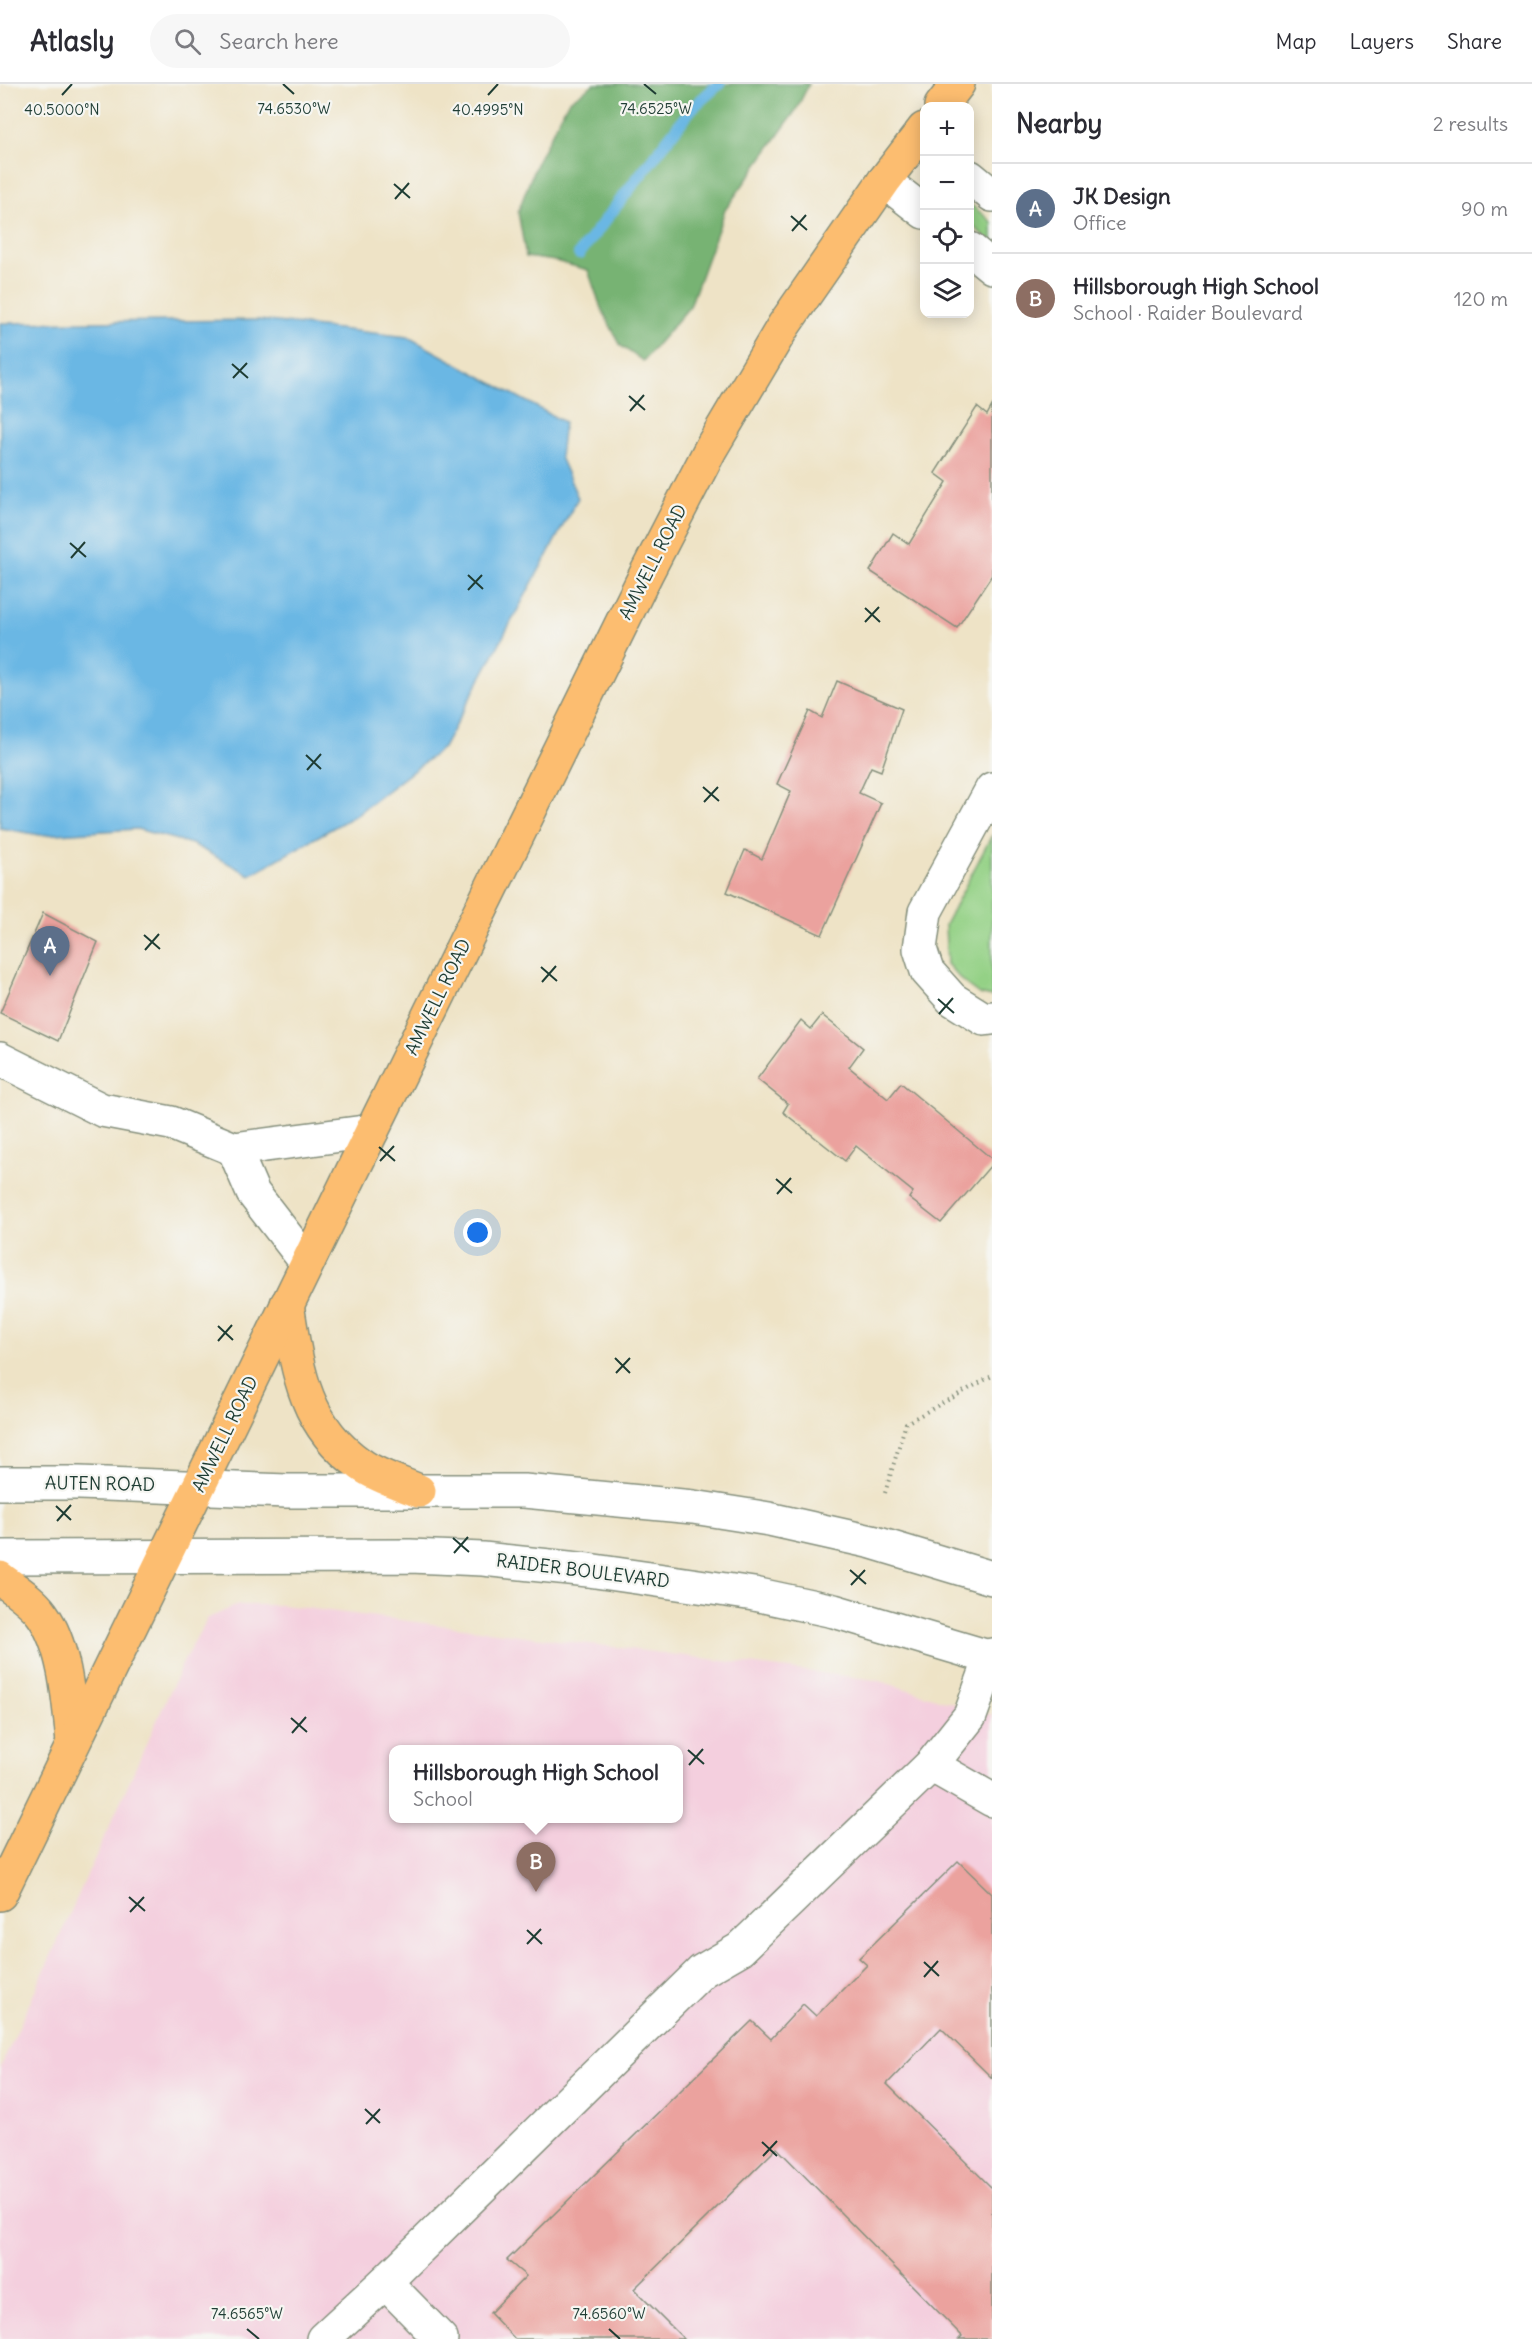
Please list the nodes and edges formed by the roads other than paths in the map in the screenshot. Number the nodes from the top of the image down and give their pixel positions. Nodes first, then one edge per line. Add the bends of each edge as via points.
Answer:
1 (957, 84) edge
2 (944, 102) edge
3 (920, 139) edge
4 (884, 181) junction
5 (974, 181) edge
6 (992, 195) edge
7 (921, 210) edge
8 (974, 253) edge
9 (992, 267) edge
10 (992, 789) edge
11 (992, 1018) edge
12 (0, 1059) edge
13 (372, 1131) junction
14 (234, 1149) junction
15 (307, 1263) junction
16 (287, 1304) junction
17 (0, 1483) edge
18 (200, 1487) junction
19 (419, 1491) junction
20 (164, 1555) junction
21 (0, 1557) edge
22 (0, 1578) edge
23 (992, 1578) edge
24 (992, 1657) edge
25 (73, 1743) junction
26 (931, 1764) junction
27 (992, 1800) edge
28 (0, 1894) edge
29 (385, 2282) junction
30 (323, 2339) edge
31 (441, 2339) edge

1 - 2 main road
3 - 4 main road, AMWELL ROAD
4 - 7 street
4 - 13 main road, AMWELL ROAD via 784,325 711,448
5 - 6 street
8 - 9 street
10 - 11 street via 925,912 920,949 927,971 952,999 984,1019
12 - 14 street via 102,1110 171,1123
13 - 14 street
13 - 15 main road, AMWELL ROAD
14 - 15 street via 253,1193
15 - 16 main road, AMWELL ROAD
16 - 18 main road, AMWELL ROAD
16 - 19 main road via 297,1366 319,1423 360,1465
17 - 18 street, AUTEN ROAD
18 - 19 street
18 - 20 main road, AMWELL ROAD
19 - 23 street via 524,1491 693,1507 872,1542
20 - 21 street
20 - 24 street, RAIDER BOULEVARD via 410,1556 588,1570 754,1594 834,1611
20 - 25 main road, AMWELL ROAD
22 - 25 main road via 41,1613 56,1640
24 - 26 street via 970,1716
25 - 28 main road, AMWELL ROAD
26 - 27 street
26 - 29 street via 740,1949 702,1971
29 - 30 street
29 - 31 street

